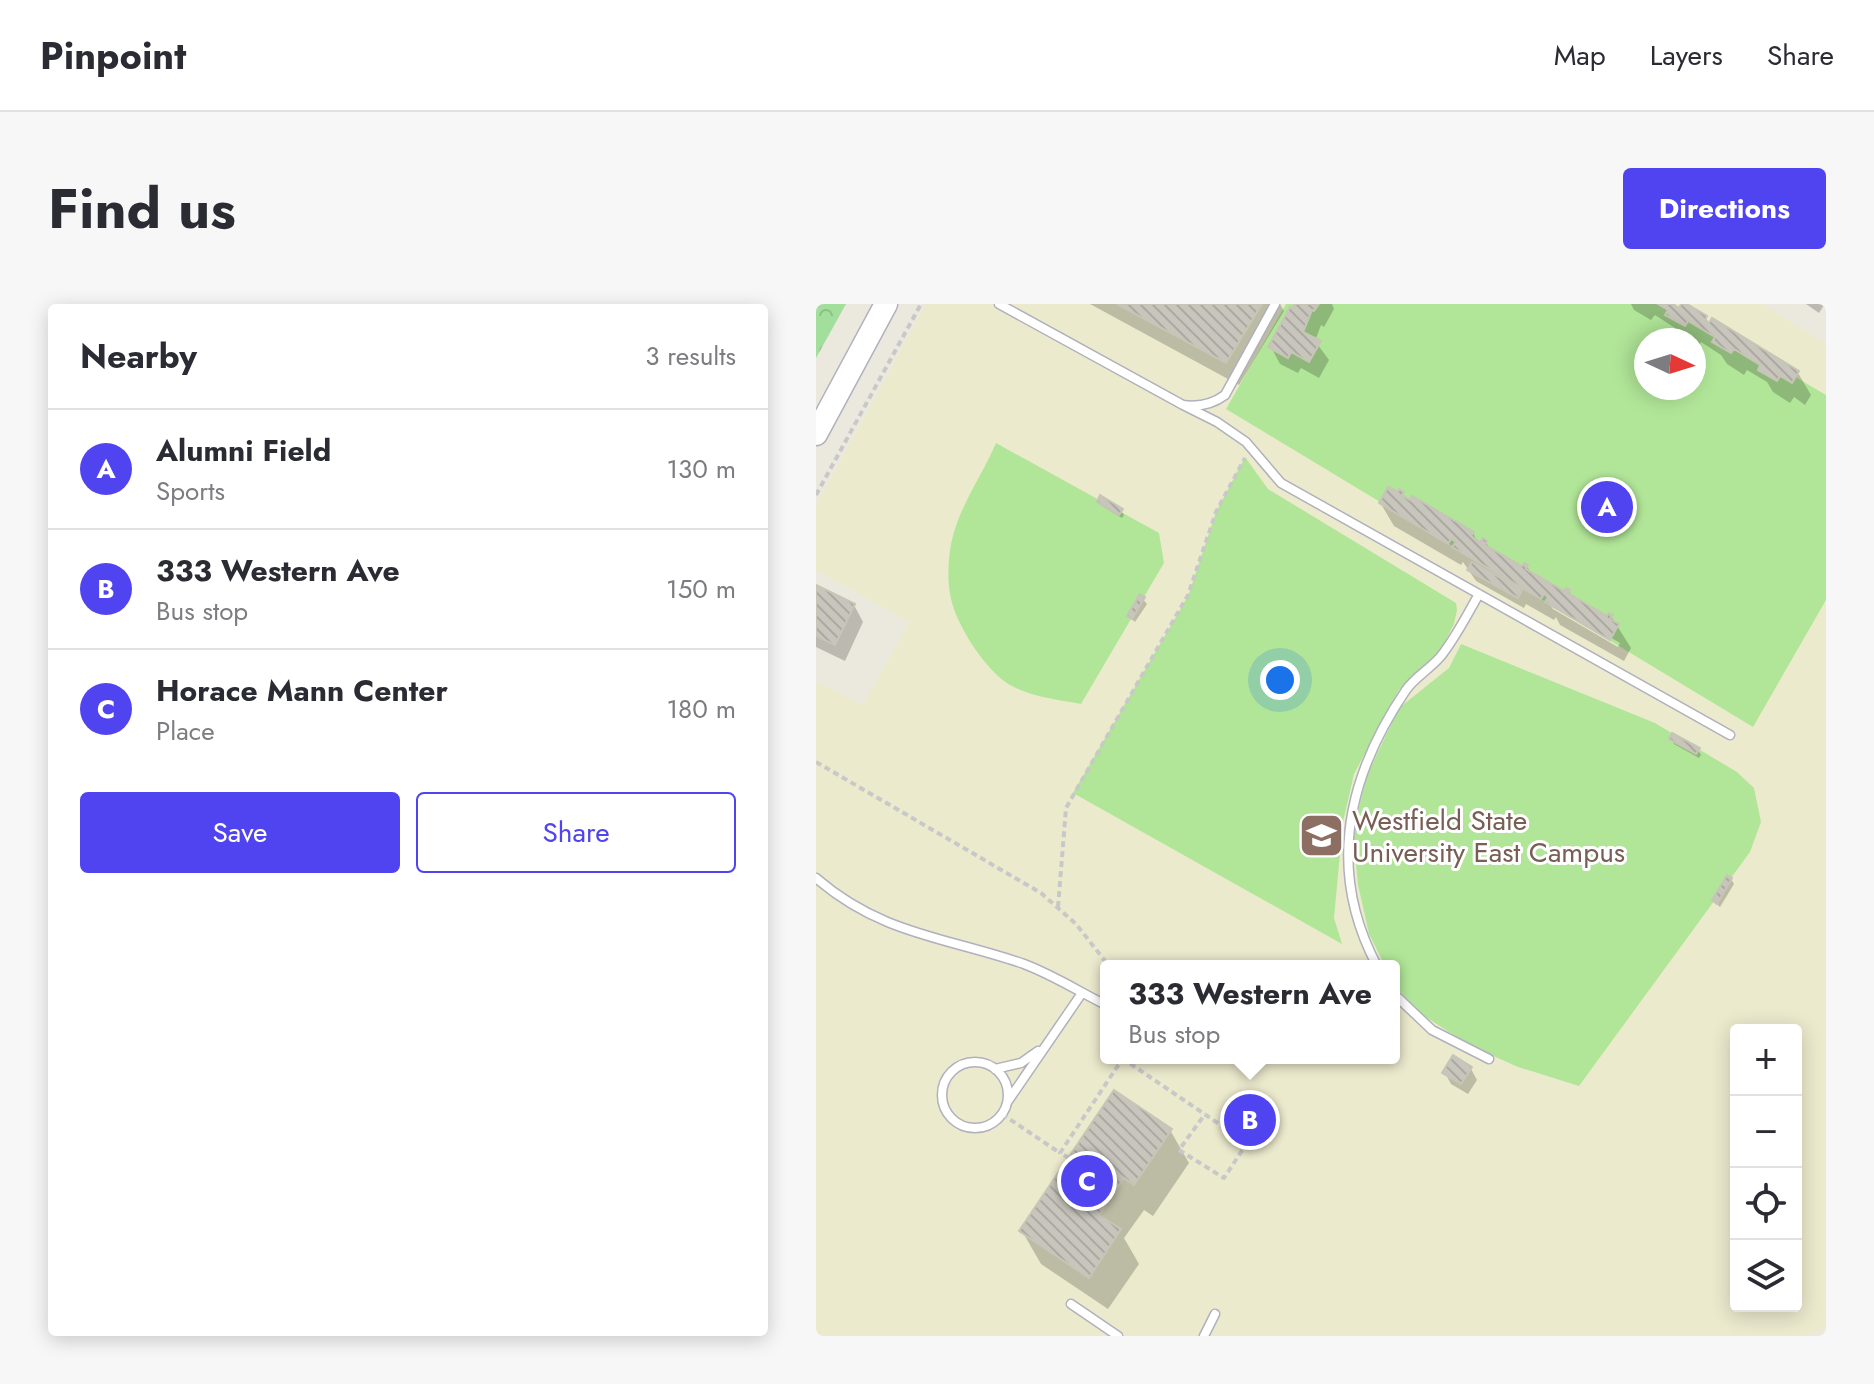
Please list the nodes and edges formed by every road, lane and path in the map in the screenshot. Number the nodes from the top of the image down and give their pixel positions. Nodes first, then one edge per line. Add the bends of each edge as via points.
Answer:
1 (886, 304) edge
2 (921, 304) edge
3 (999, 304) edge
4 (1275, 304) edge
5 (1183, 405) junction
6 (816, 434) edge
7 (1245, 457) dead end
8 (816, 495) edge
9 (1479, 594) junction
10 (1730, 735) dead end
11 (816, 762) edge
12 (816, 878) edge
13 (1058, 907) junction
14 (1104, 960) edge
15 (1374, 960) edge
16 (1082, 993) junction
17 (1400, 1000) edge
18 (1100, 1002) edge
19 (1048, 1043) junction
20 (1489, 1059) dead end
21 (1118, 1064) edge
22 (1131, 1064) edge
23 (995, 1069) junction
24 (1008, 1102) junction
25 (1002, 1114) junction
26 (1205, 1114) junction
27 (1060, 1153) junction
28 (1069, 1158) dead end
29 (1071, 1304) dead end
30 (1215, 1314) dead end
31 (1118, 1336) edge
32 (1204, 1336) edge

1 - 6 main road
2 - 8 path
3 - 5 lane
4 - 5 lane via 1225,395 1213,402
5 - 9 lane via 1246,442 1281,483
7 - 13 path via 1216,512 1188,595 1066,808
9 - 10 lane
9 - 15 lane via 1439,658 1408,687 1362,771 1347,837 1347,873
11 - 13 path via 1024,881
12 - 16 lane via 882,921 1021,963
13 - 14 path
16 - 18 lane
16 - 19 lane
17 - 20 lane via 1432,1030
19 - 23 lane via 1021,1063
19 - 24 lane
21 - 27 path
22 - 26 path
23 - 24 lane via 1005,1082
23 - 25 lane via 981,1062 960,1066 945,1081 943,1102 953,1120 971,1128 990,1125
24 - 25 lane
25 - 27 path
26 - 26 path via 1247,1143 1224,1178 1179,1150
27 - 28 path
29 - 31 lane
30 - 32 lane

